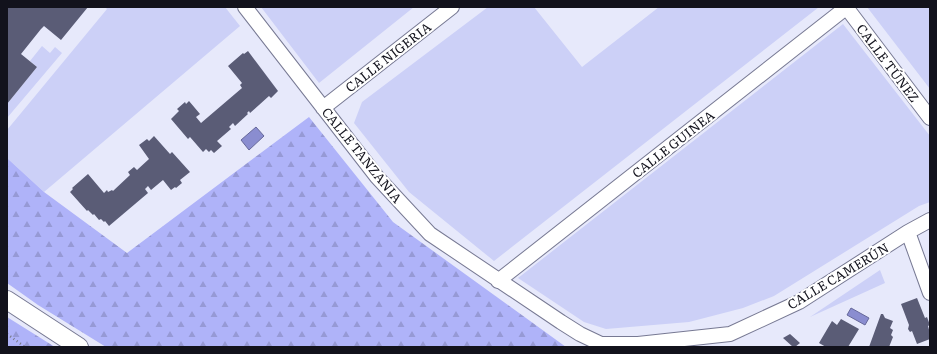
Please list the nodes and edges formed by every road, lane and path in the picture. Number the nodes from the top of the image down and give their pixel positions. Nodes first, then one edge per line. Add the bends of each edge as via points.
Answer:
1 (245, 7) edge
2 (452, 7) edge
3 (847, 7) edge
4 (323, 108) junction
5 (930, 118) edge
6 (930, 220) edge
7 (908, 232) junction
8 (498, 281) junction
9 (930, 293) edge
10 (7, 300) edge
11 (7, 334) edge
12 (601, 346) edge
13 (25, 347) edge
14 (79, 347) edge

1 - 4 street, CALLE TANZANIA
2 - 4 street, CALLE NIGERIA
3 - 5 street, CALLE TÚNEZ
3 - 8 street, CALLE GUINEA
4 - 8 street, CALLE TANZANIA via 377,177 430,234
6 - 7 street, CALLE CAMERÚN
7 - 9 street
7 - 12 street, CALLE CAMERÚN via 799,302 730,334
8 - 12 street, CALLE TANZANIA
10 - 14 street
11 - 13 path

